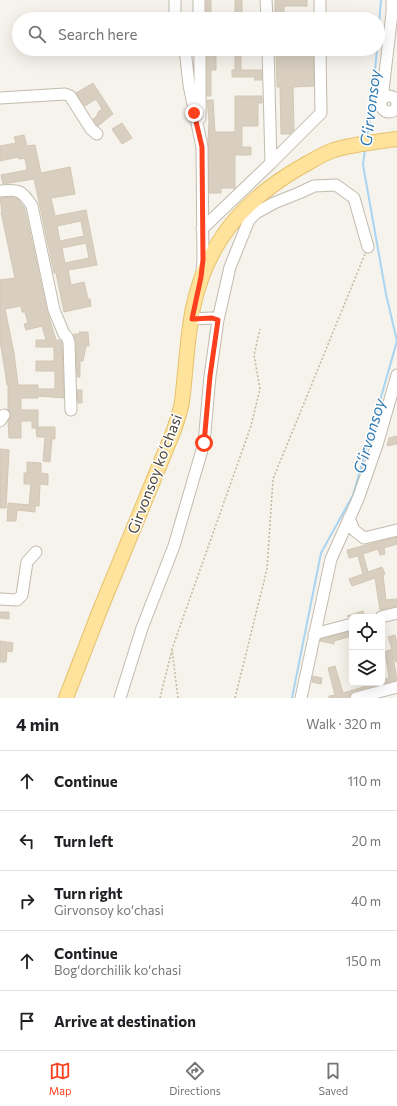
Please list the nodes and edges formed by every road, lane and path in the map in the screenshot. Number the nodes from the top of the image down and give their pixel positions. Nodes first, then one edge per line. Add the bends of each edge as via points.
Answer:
1 (175, 0) edge
2 (199, 0) edge
3 (266, 0) edge
4 (320, 0) edge
5 (392, 0) edge
6 (175, 12) edge
7 (199, 12) edge
8 (267, 12) edge
9 (320, 12) edge
10 (394, 12) edge
11 (393, 36) edge
12 (186, 56) edge
13 (200, 56) edge
14 (268, 56) edge
15 (320, 56) edge
16 (0, 98) edge
17 (382, 99) dead end
18 (97, 134) dead end
19 (200, 136) junction
20 (397, 139) edge
21 (271, 163) junction
22 (0, 191) edge
23 (202, 229) junction
24 (368, 247) joint
25 (201, 277) junction
26 (192, 319) junction
27 (218, 320) junction
28 (260, 329) dead end
29 (397, 375) edge
30 (71, 410) dead end
31 (349, 518) junction
32 (397, 530) edge
33 (36, 552) dead end
34 (0, 599) edge
35 (0, 607) edge
36 (16, 608) dead end
37 (397, 613) edge
38 (385, 616) edge
39 (349, 625) edge
40 (314, 634) junction
41 (172, 649) junction
42 (397, 687) edge
43 (66, 698) edge
44 (120, 698) edge
45 (160, 698) edge
46 (178, 698) edge
47 (235, 698) edge
48 (301, 698) edge
49 (356, 698) edge

1 - 6 street
2 - 7 street
3 - 8 street
4 - 9 street
5 - 10 street
10 - 11 street
11 - 17 street
12 - 19 street via 190,92
13 - 19 street
14 - 21 street
15 - 21 street via 321,113
16 - 18 street via 65,94 70,96
19 - 23 street
20 - 25 main road, Girvonsoy koʻchasi via 334,150 280,180 246,207 233,221 218,240
21 - 23 street
22 - 30 street via 14,190 25,195 32,206 54,310 69,342
23 - 25 street
24 - 27 street via 354,198 336,185 314,186 274,203 249,220 230,267
24 - 47 path via 273,480 267,569
25 - 26 main road, Girvonsoy koʻchasi
26 - 27 street
26 - 43 main road, Girvonsoy koʻchasi via 182,403 174,430
27 - 44 street via 204,443 174,546 142,628
28 - 41 path via 254,355 260,390 251,426
29 - 31 street via 377,445
31 - 32 street via 354,530 364,538
31 - 40 street via 330,559
33 - 34 street via 27,562 22,595 17,600
35 - 36 street
37 - 38 street
39 - 40 street
40 - 48 street
41 - 45 path
41 - 46 path
42 - 49 street

